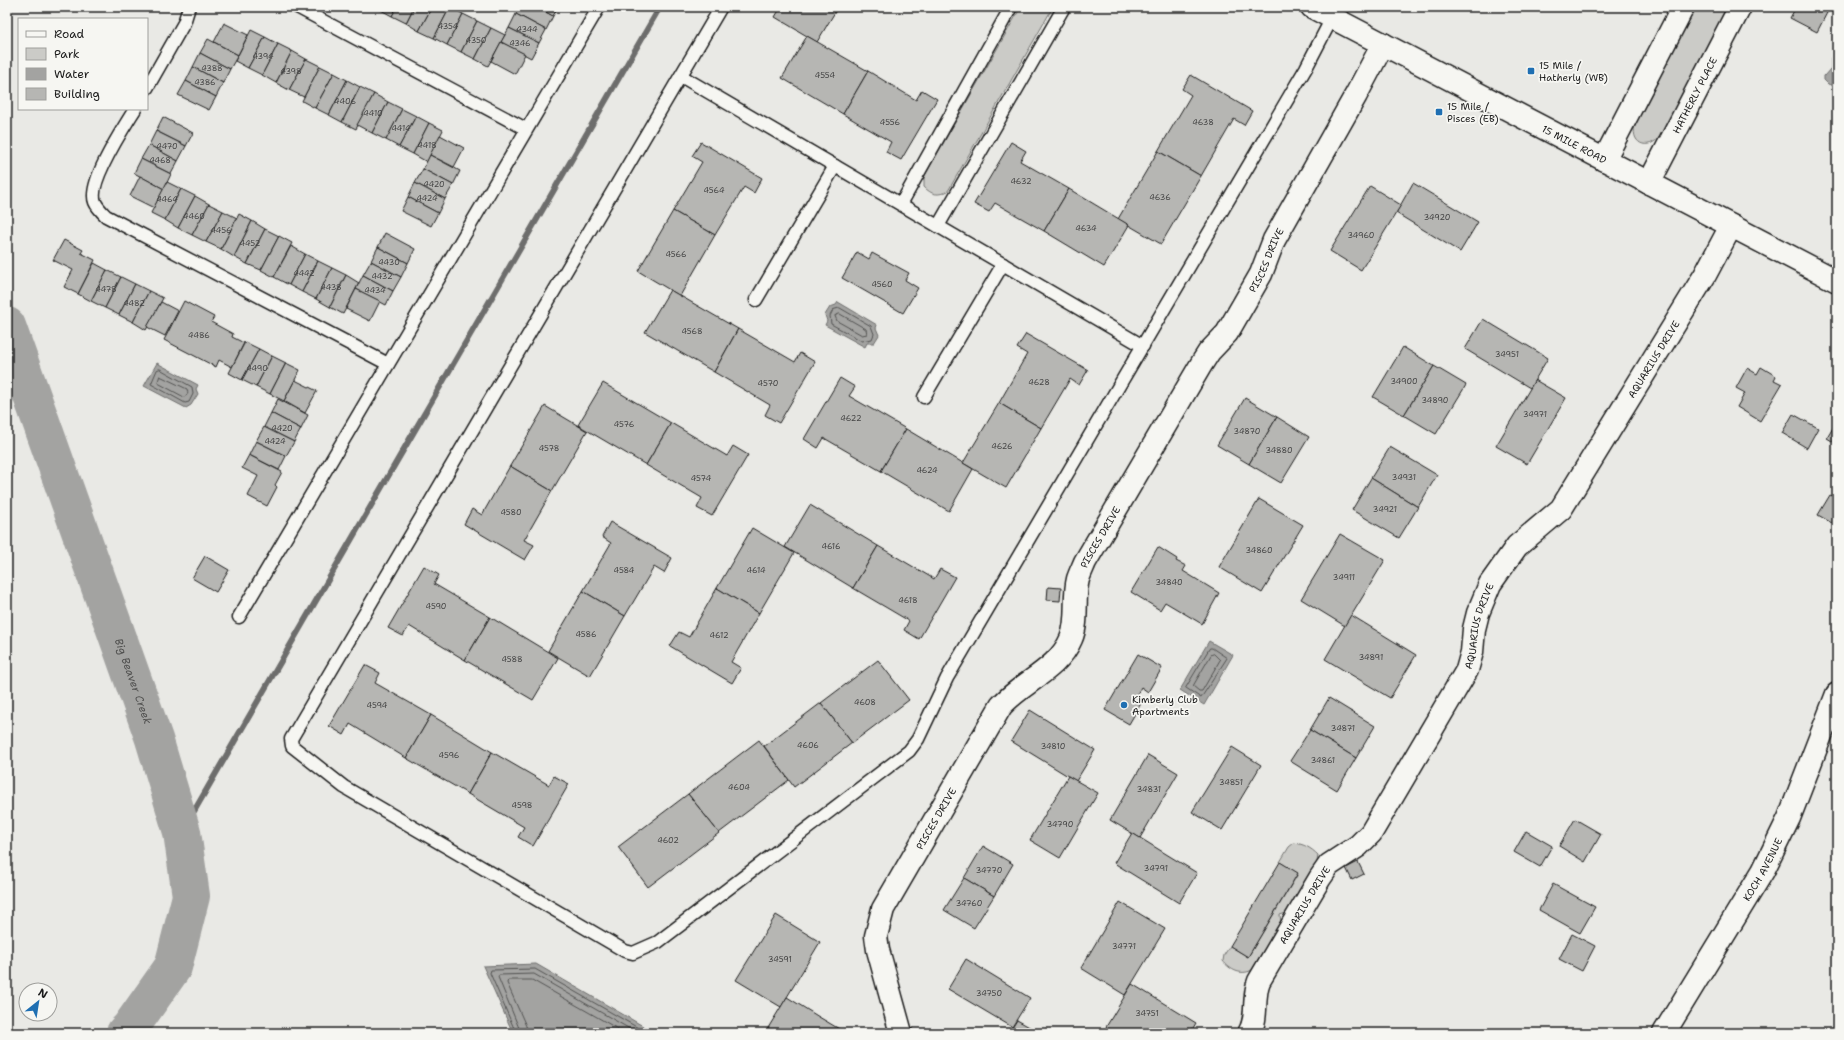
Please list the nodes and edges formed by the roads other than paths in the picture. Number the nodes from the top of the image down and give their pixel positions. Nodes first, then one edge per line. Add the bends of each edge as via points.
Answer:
1 (189, 7) edge
2 (297, 7) edge
3 (599, 7) edge
4 (721, 7) edge
5 (1011, 7) edge
6 (1064, 7) edge
7 (1312, 7) edge
8 (1683, 7) edge
9 (1740, 7) edge
10 (1332, 18) junction
11 (1383, 44) junction
12 (680, 76) junction
13 (148, 86) edge
14 (134, 110) edge
15 (526, 129) junction
16 (1604, 160) junction
17 (835, 166) junction
18 (1649, 183) junction
19 (901, 204) junction
20 (938, 226) junction
21 (1731, 226) junction
22 (1003, 264) junction
23 (1837, 280) edge
24 (756, 300) dead end
25 (1143, 346) junction
26 (388, 364) junction
27 (924, 397) dead end
28 (239, 617) dead end
29 (1837, 694) edge
30 (900, 1033) edge
31 (1249, 1033) edge
32 (1664, 1033) edge

1 - 13 lane via 184,22
2 - 15 lane
3 - 15 lane
4 - 12 lane
5 - 19 lane
6 - 20 lane
7 - 10 street, 15 MILE ROAD
8 - 16 street
9 - 18 street, HATHERLY PLACE
10 - 11 street, 15 MILE ROAD
10 - 25 lane via 1306,68
11 - 16 street, 15 MILE ROAD
11 - 30 street, PISCES DRIVE via 1274,240 1254,287 1227,333 1202,363 1085,562 1078,580 1073,634 1066,648 1056,661 1001,706 883,909 876,936
12 - 17 lane
12 - 25 lane via 291,739 292,746 344,787 604,939 633,953 658,942 905,756 918,739 947,678
14 - 26 lane via 99,173 94,196 95,202 106,216
15 - 26 lane
16 - 18 street, 15 MILE ROAD
17 - 19 lane
17 - 24 lane
18 - 21 street, 15 MILE ROAD
19 - 20 lane
20 - 22 lane
21 - 23 street, 15 MILE ROAD
21 - 31 street, AQUARIUS DRIVE via 1705,275 1561,509 1517,546 1490,584 1478,613 1472,657 1467,670 1371,833 1358,846 1330,865 1316,884 1259,980 1254,1023
22 - 25 lane
22 - 27 lane
26 - 28 lane
29 - 32 street, KOCH AVENUE via 1789,818 1763,871

